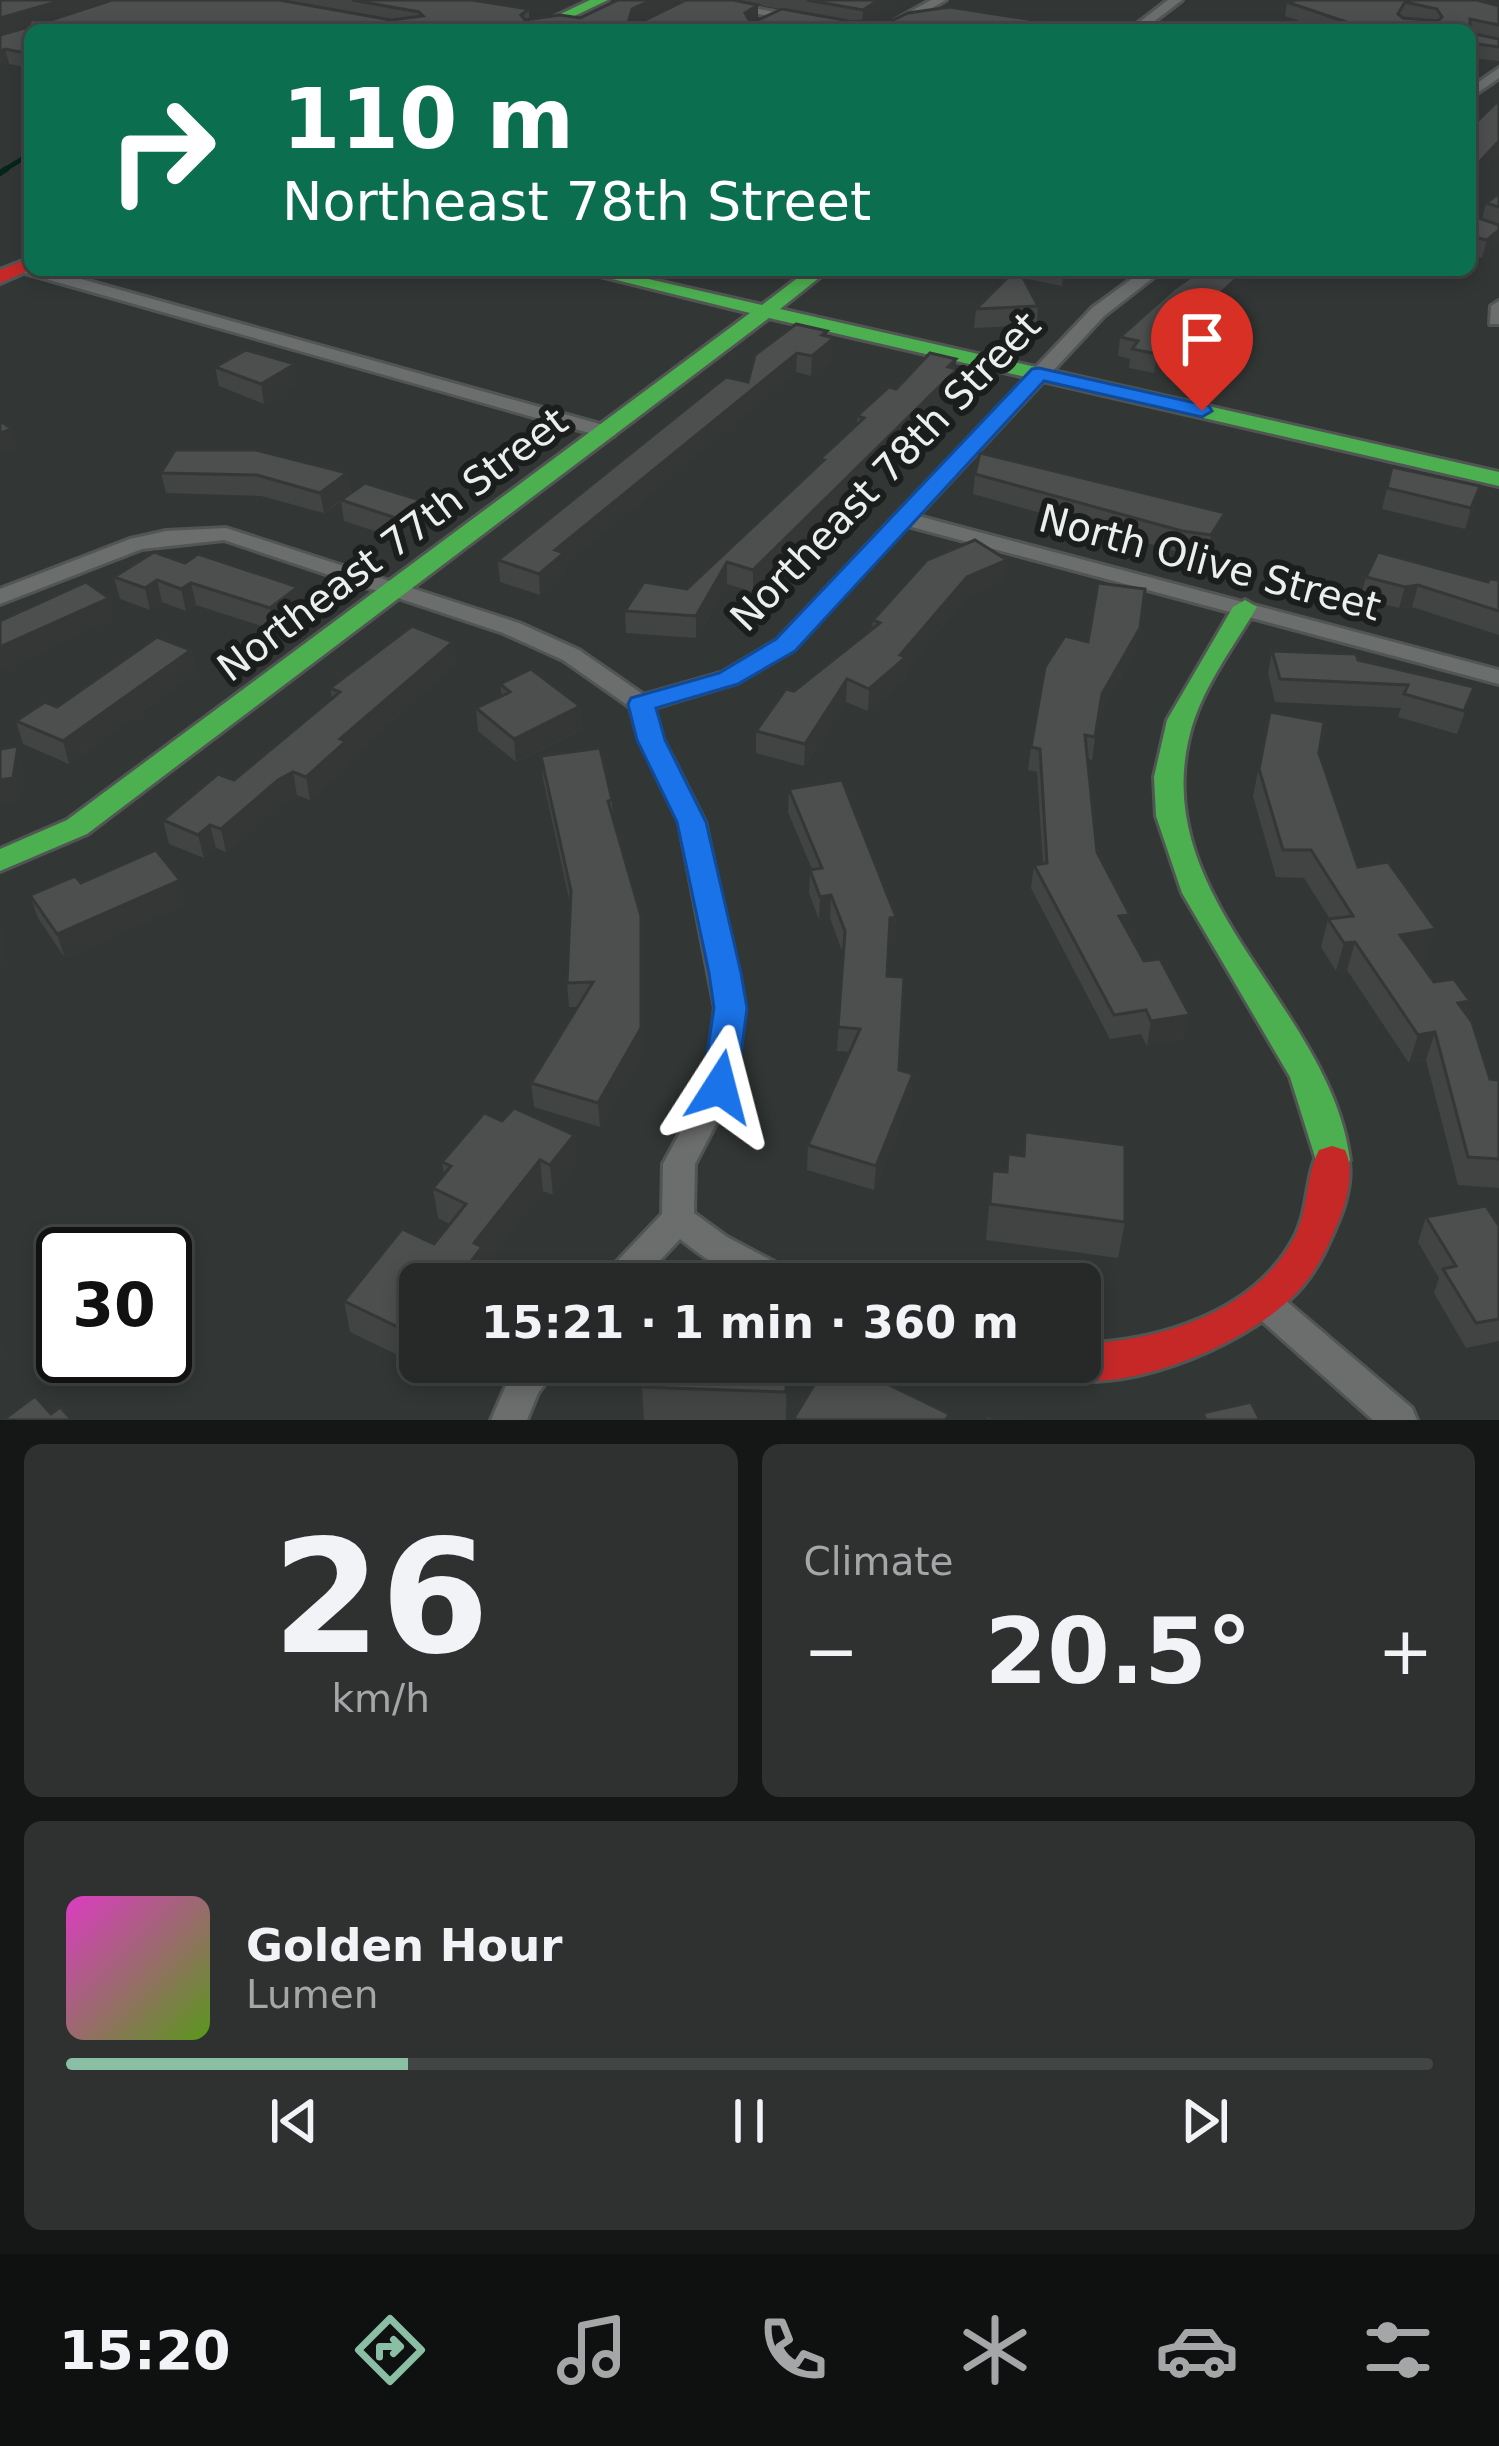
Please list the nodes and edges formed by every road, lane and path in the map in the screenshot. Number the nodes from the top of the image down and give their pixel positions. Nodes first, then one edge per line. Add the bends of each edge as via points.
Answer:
1 (601, 0) edge
2 (690, 0) edge
3 (940, 0) edge
4 (1176, 0) edge
5 (547, 24) edge
6 (831, 24) edge
7 (894, 24) edge
8 (1144, 24) edge
9 (1499, 72) edge
10 (1476, 96) edge
11 (47, 276) edge
12 (611, 276) edge
13 (812, 276) edge
14 (1147, 276) edge
15 (764, 311) junction
16 (1039, 374) junction
17 (607, 432) junction
18 (1499, 479) edge
19 (903, 518) junction
20 (398, 590) junction
21 (0, 597) edge
22 (1245, 607) junction
23 (1499, 676) edge
24 (641, 704) junction
25 (0, 861) edge
26 (678, 1219) junction
27 (637, 1263) edge
28 (745, 1263) edge
29 (1266, 1304) junction
30 (1101, 1361) edge
31 (525, 1383) edge
32 (509, 1420) edge
33 (1400, 1420) edge

1 - 5 street
2 - 6 street
3 - 7 street
4 - 8 street
9 - 10 street
11 - 17 street
12 - 15 street
13 - 15 street, Northeast 77th Street
14 - 16 street, Northeast 78th Street via 1097,312
15 - 16 street
15 - 17 street, Northeast 77th Street
16 - 18 street
16 - 19 street, Northeast 78th Street
17 - 20 street, Northeast 77th Street
19 - 22 street, North Olive Street
19 - 24 street, Northeast 78th Street via 760,663
20 - 21 street via 226,534 195,532 123,545
20 - 24 street via 559,649
20 - 25 street, Northeast 77th Street via 77,827
22 - 23 street, North Olive Street
22 - 29 street via 1178,720 1168,790 1191,878 1317,1095 1333,1162 1327,1217
24 - 26 street via 692,822 730,1008 720,1087 679,1164
26 - 27 street
26 - 28 street
29 - 30 street via 1173,1348
29 - 33 street
31 - 32 street

